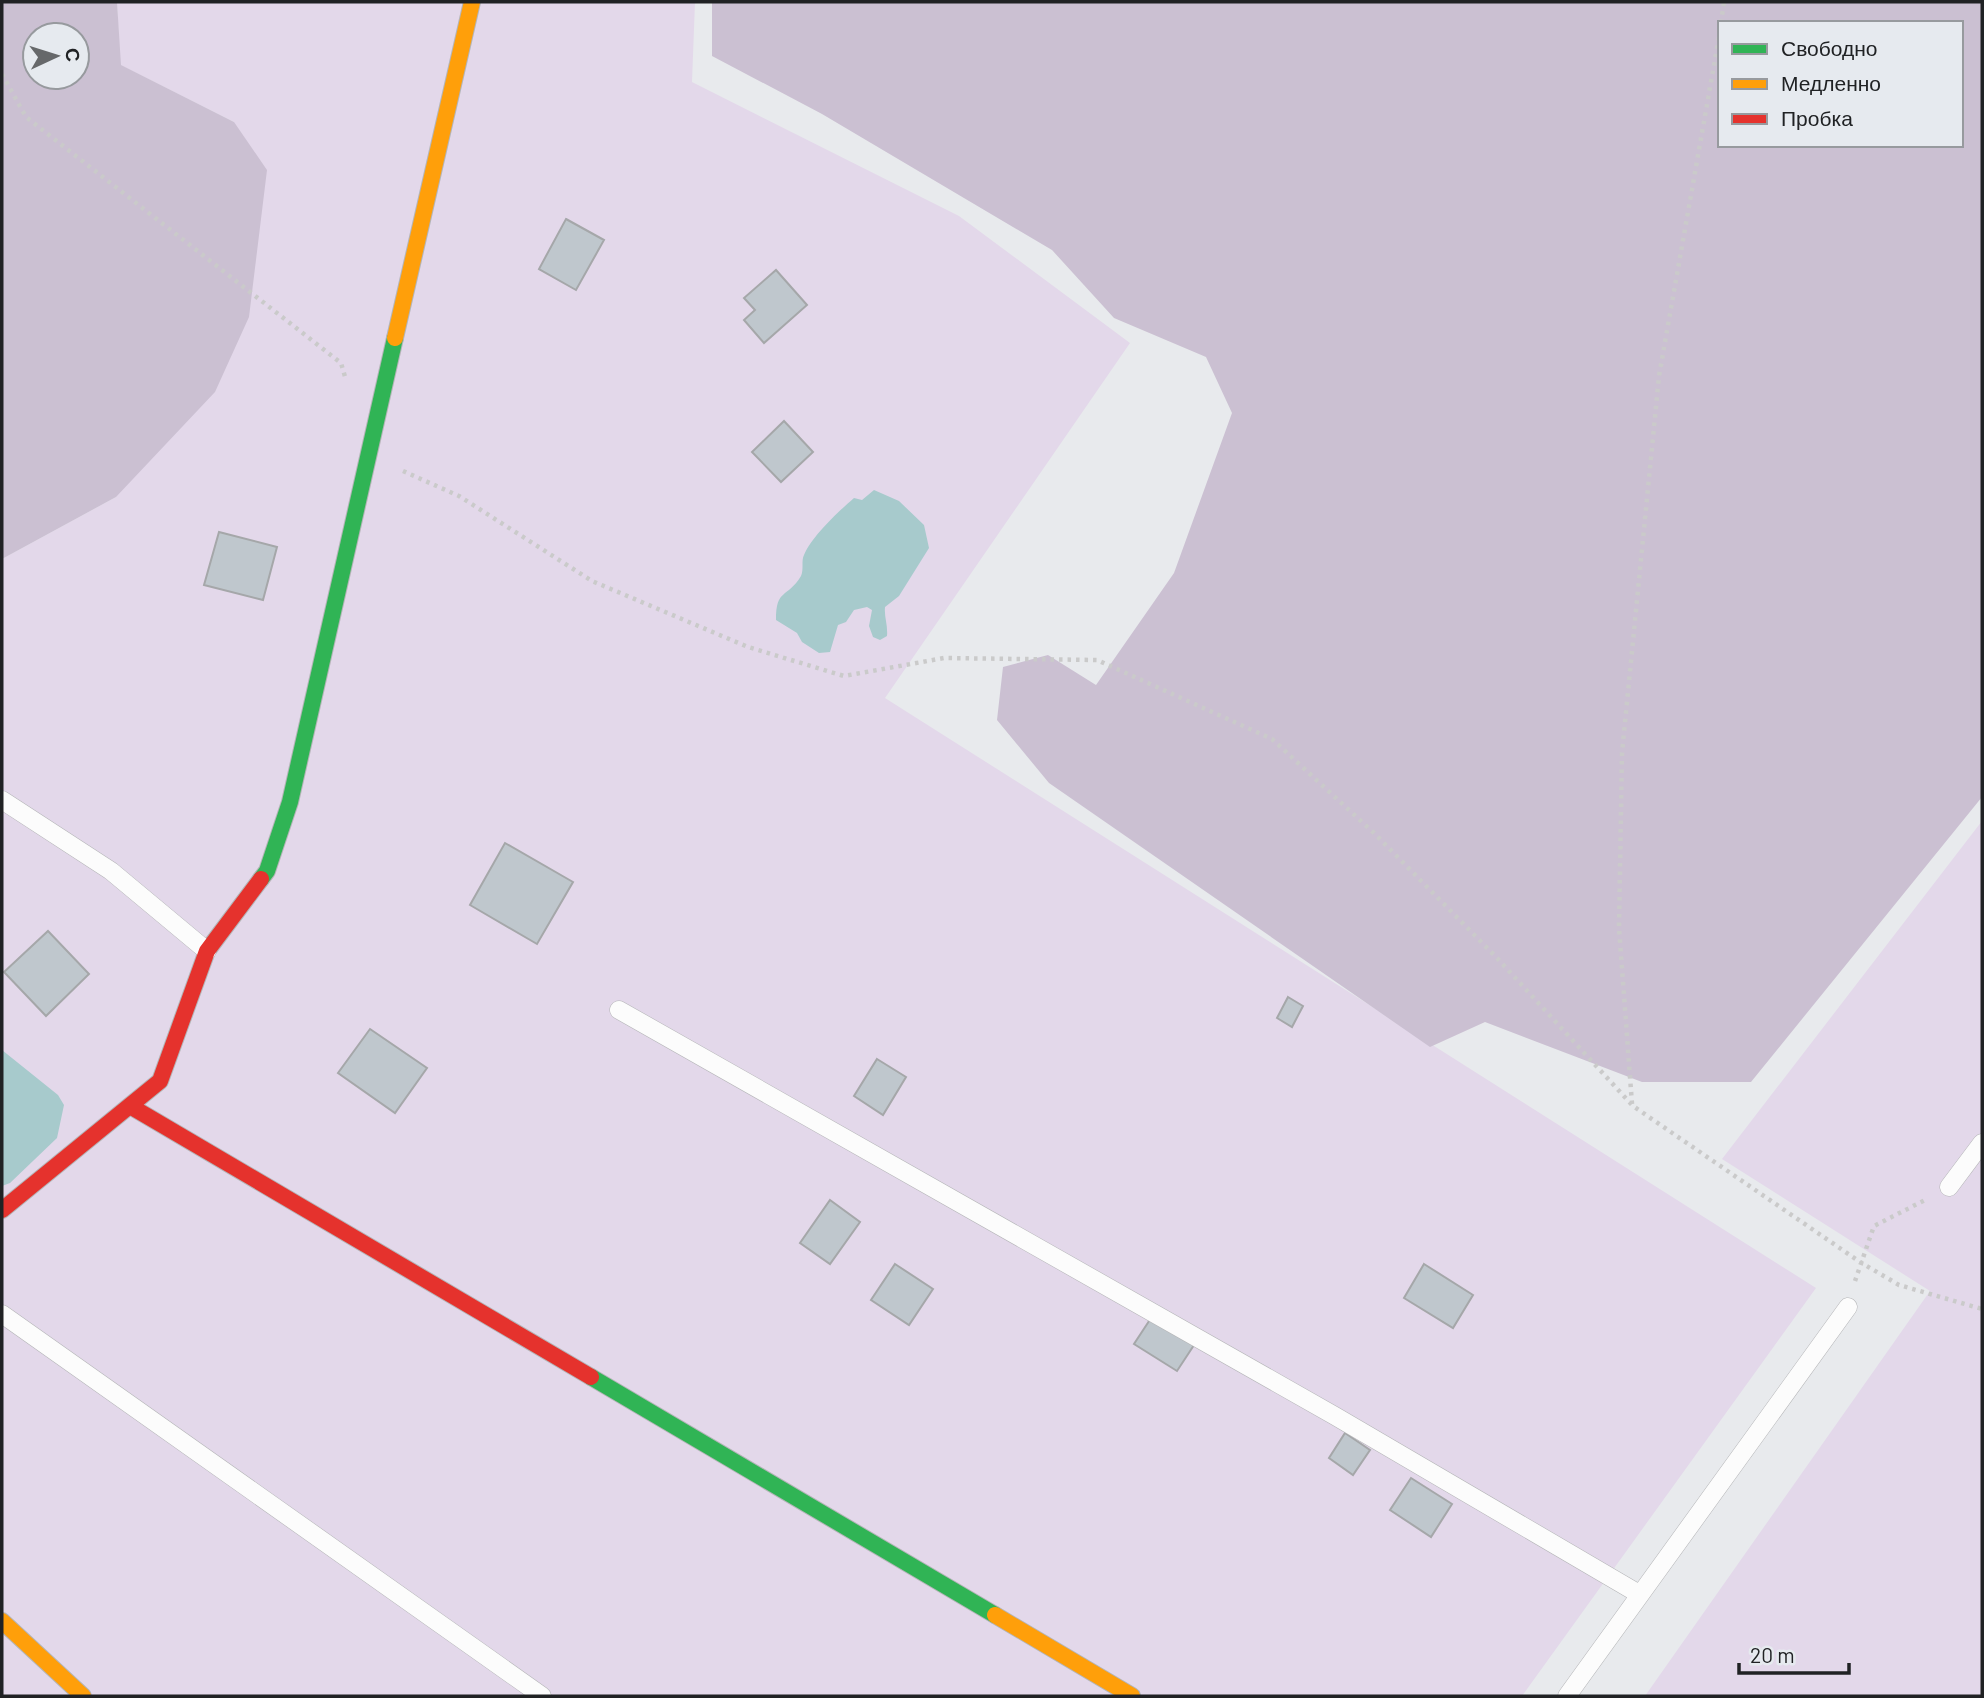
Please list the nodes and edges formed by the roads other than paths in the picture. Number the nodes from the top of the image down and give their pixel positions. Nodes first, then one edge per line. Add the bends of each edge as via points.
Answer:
1 (472, 2) edge
2 (2, 800) edge
3 (207, 951) junction
4 (620, 1010) dead end
5 (130, 1106) junction
6 (1982, 1143) edge
7 (1949, 1187) road end
8 (2, 1210) edge
9 (1848, 1307) road end
10 (2, 1314) edge
11 (1639, 1594) junction
12 (2, 1621) edge
13 (83, 1696) edge
14 (542, 1696) edge
15 (1132, 1696) edge
16 (1567, 1696) edge

1 - 3 street via 290,802 267,871
2 - 3 lane via 111,871
3 - 5 street via 160,1081
4 - 11 lane
5 - 8 street
5 - 15 street
6 - 7 lane
9 - 11 lane
10 - 14 lane
11 - 16 lane
12 - 13 street

